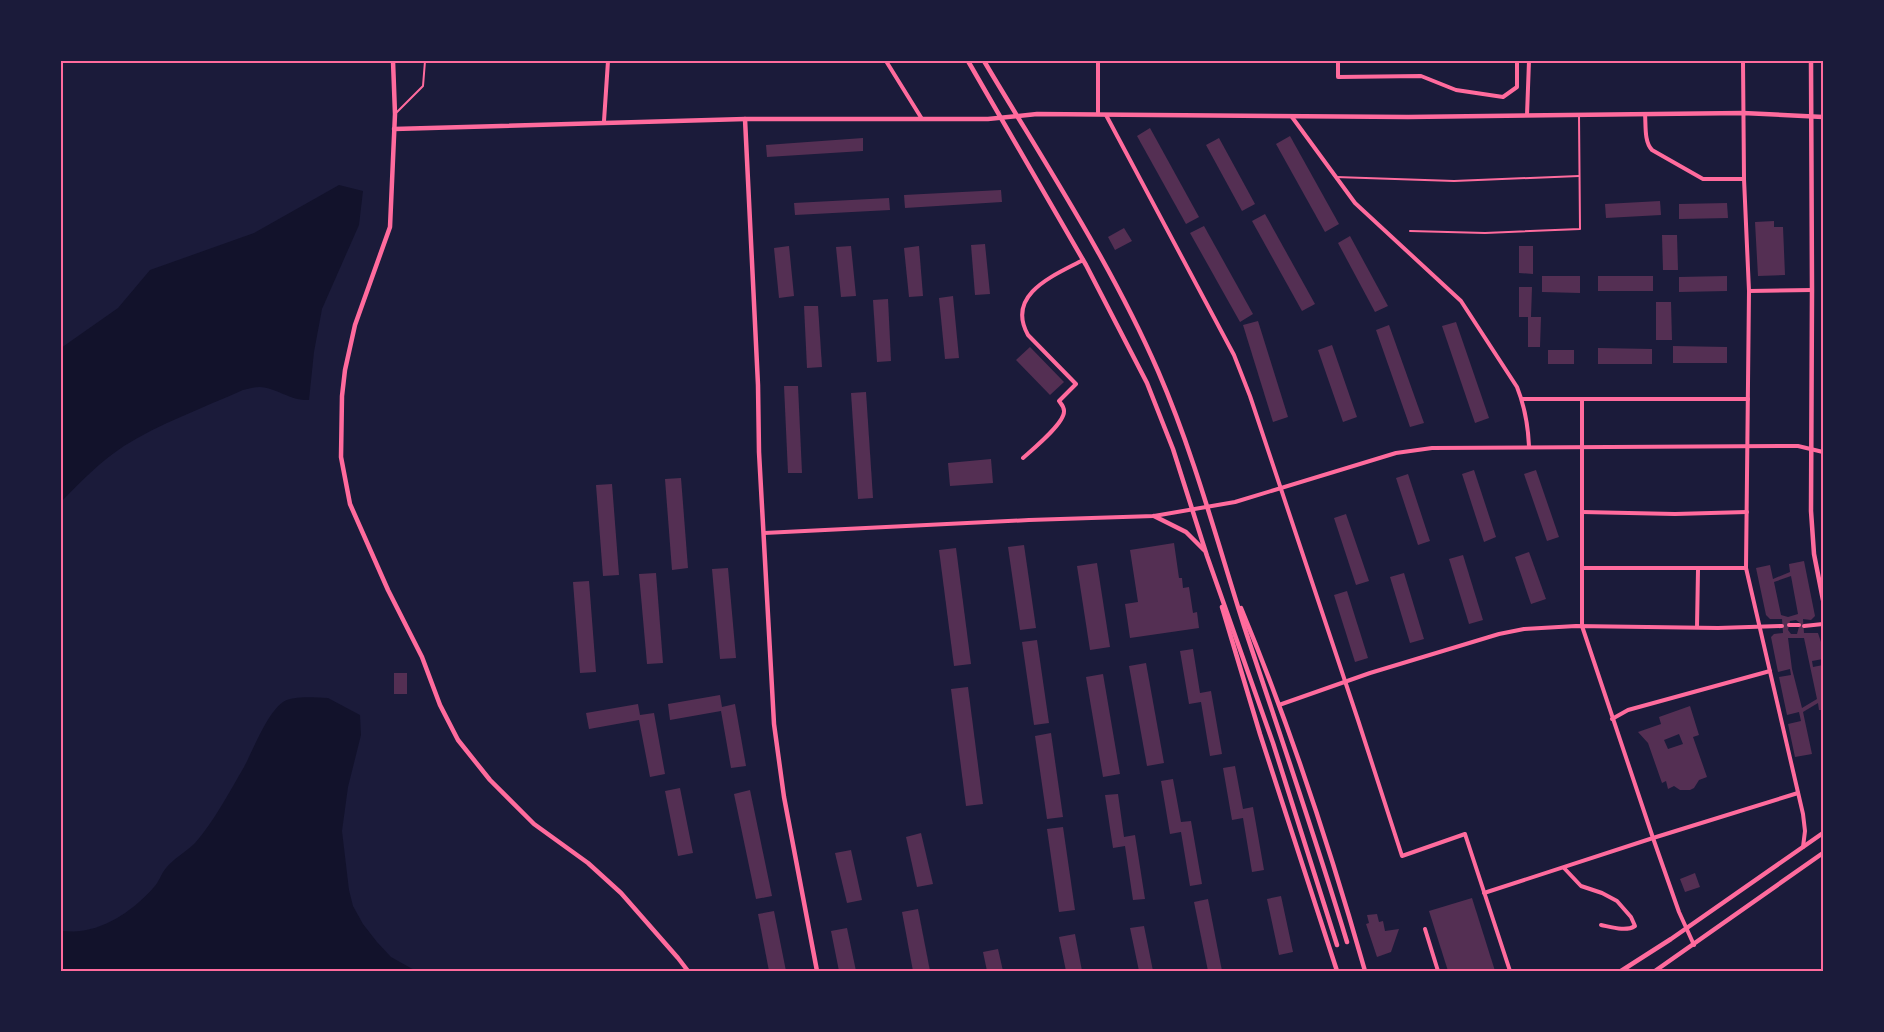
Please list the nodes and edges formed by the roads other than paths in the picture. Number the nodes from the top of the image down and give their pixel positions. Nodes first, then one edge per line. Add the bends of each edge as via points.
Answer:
1 (394, 61) edge
2 (425, 61) edge
3 (608, 61) edge
4 (886, 61) edge
5 (968, 61) edge
6 (984, 61) edge
7 (1098, 61) edge
8 (1338, 61) edge
9 (1517, 61) edge
10 (1529, 61) edge
11 (1744, 61) edge
12 (1811, 61) edge
13 (1744, 113) junction
14 (395, 114) junction
15 (1098, 114) junction
16 (1645, 114) junction
17 (1106, 115) junction
18 (1527, 115) junction
19 (1579, 115) junction
20 (1016, 116) junction
21 (1292, 117) junction
22 (1811, 117) junction
23 (1823, 117) edge
24 (745, 119) junction
25 (1002, 119) junction
26 (922, 120) junction
27 (604, 122) junction
28 (394, 128) junction
29 (1578, 176) junction
30 (1336, 177) junction
31 (1744, 179) junction
32 (1410, 231) dead end
33 (1083, 260) junction
34 (1749, 290) junction
35 (1812, 290) junction
36 (1522, 399) junction
37 (1582, 399) junction
38 (1748, 399) junction
39 (1528, 446) junction
40 (1747, 446) junction
41 (1583, 448) junction
42 (1811, 448) junction
43 (1823, 452) edge
44 (1024, 458) dead end
45 (1280, 488) junction
46 (1208, 506) junction
47 (1192, 509) junction
48 (1582, 512) junction
49 (1747, 512) junction
50 (1154, 516) junction
51 (764, 533) junction
52 (1207, 556) junction
53 (1582, 568) junction
54 (1746, 568) junction
55 (1698, 570) junction
56 (1229, 579) junction
57 (1823, 600) edge
58 (1823, 624) edge
59 (1789, 625) dead end
60 (1582, 626) junction
61 (1759, 626) junction
62 (1782, 626) dead end
63 (1697, 627) junction
64 (1770, 671) junction
65 (1345, 682) junction
66 (1279, 704) junction
67 (1612, 718) junction
68 (1798, 793) junction
69 (1823, 833) edge
70 (1652, 838) junction
71 (1803, 847) junction
72 (1823, 853) edge
73 (1564, 868) junction
74 (1484, 893) junction
75 (1601, 925) dead end
76 (1686, 929) junction
77 (1425, 930) dead end
78 (1347, 942) dead end
79 (1337, 945) dead end
80 (1694, 945) junction
81 (688, 971) edge
82 (817, 971) edge
83 (1337, 971) edge
84 (1365, 971) edge
85 (1438, 971) edge
86 (1510, 971) edge
87 (1621, 971) edge
88 (1655, 971) edge

1 - 14 street
2 - 14 lane via 423,86
3 - 27 street
4 - 26 street
5 - 25 street
6 - 20 street
7 - 15 street
8 - 9 street via 1338,77 1421,76 1456,90 1503,97 1517,87
10 - 18 street
11 - 13 street
12 - 22 street
13 - 16 street
13 - 22 street
13 - 31 street
14 - 28 street
15 - 17 street
15 - 20 street
16 - 19 street
16 - 31 street via 1647,141 1652,150 1703,179
17 - 21 street
17 - 45 street via 1231,348
18 - 19 street
18 - 21 street
19 - 29 lane
20 - 25 street
20 - 46 street via 1131,315 1158,371
21 - 30 street
22 - 23 street
22 - 35 street
24 - 26 street
24 - 27 street
24 - 51 street
25 - 26 street
25 - 33 street
27 - 28 street
28 - 81 street via 390,227 354,325 343,387 341,457 350,504 458,740 490,780 534,824 588,863 620,893
29 - 30 lane via 1454,181
29 - 32 lane via 1580,229 1485,233
30 - 36 street via 1355,203 1461,301
31 - 34 street
33 - 44 street via 1039,285 1024,303 1022,319 1028,335 1076,384 1058,401 1064,409 1059,423
33 - 47 street via 1147,383
34 - 35 street
34 - 38 street
35 - 42 street
36 - 37 street
36 - 39 street
37 - 38 street
37 - 41 street
38 - 40 street
39 - 41 street
39 - 45 street via 1432,448 1396,453
40 - 41 street
40 - 42 street
40 - 49 street
41 - 48 street
42 - 43 street
42 - 57 street via 1814,554
45 - 46 street via 1235,502
45 - 65 street
46 - 47 street
46 - 56 street
47 - 50 street
47 - 52 street
48 - 49 street
48 - 53 street
49 - 54 street
50 - 51 street
50 - 52 street via 1186,532
51 - 82 street via 774,724 784,797
52 - 79 street via 1273,743
52 - 83 street via 1260,734
53 - 55 street
53 - 60 street
54 - 55 street
54 - 61 street
55 - 63 street
56 - 66 street
56 - 78 street via 1310,820
58 - 59 street
60 - 63 street
60 - 65 street via 1524,629 1499,634
60 - 67 street
61 - 62 street
61 - 63 street
61 - 64 street
64 - 67 street via 1628,710
64 - 68 street
65 - 66 street
65 - 74 street via 1402,856 1465,834
66 - 84 street
67 - 70 street
68 - 70 street
68 - 71 street via 1804,821
69 - 71 street
70 - 73 street
70 - 76 street
71 - 76 street
72 - 80 street
73 - 74 street
73 - 75 street via 1580,886 1617,901 1635,926
74 - 86 street
76 - 80 street
76 - 87 street
77 - 85 street
80 - 88 street

